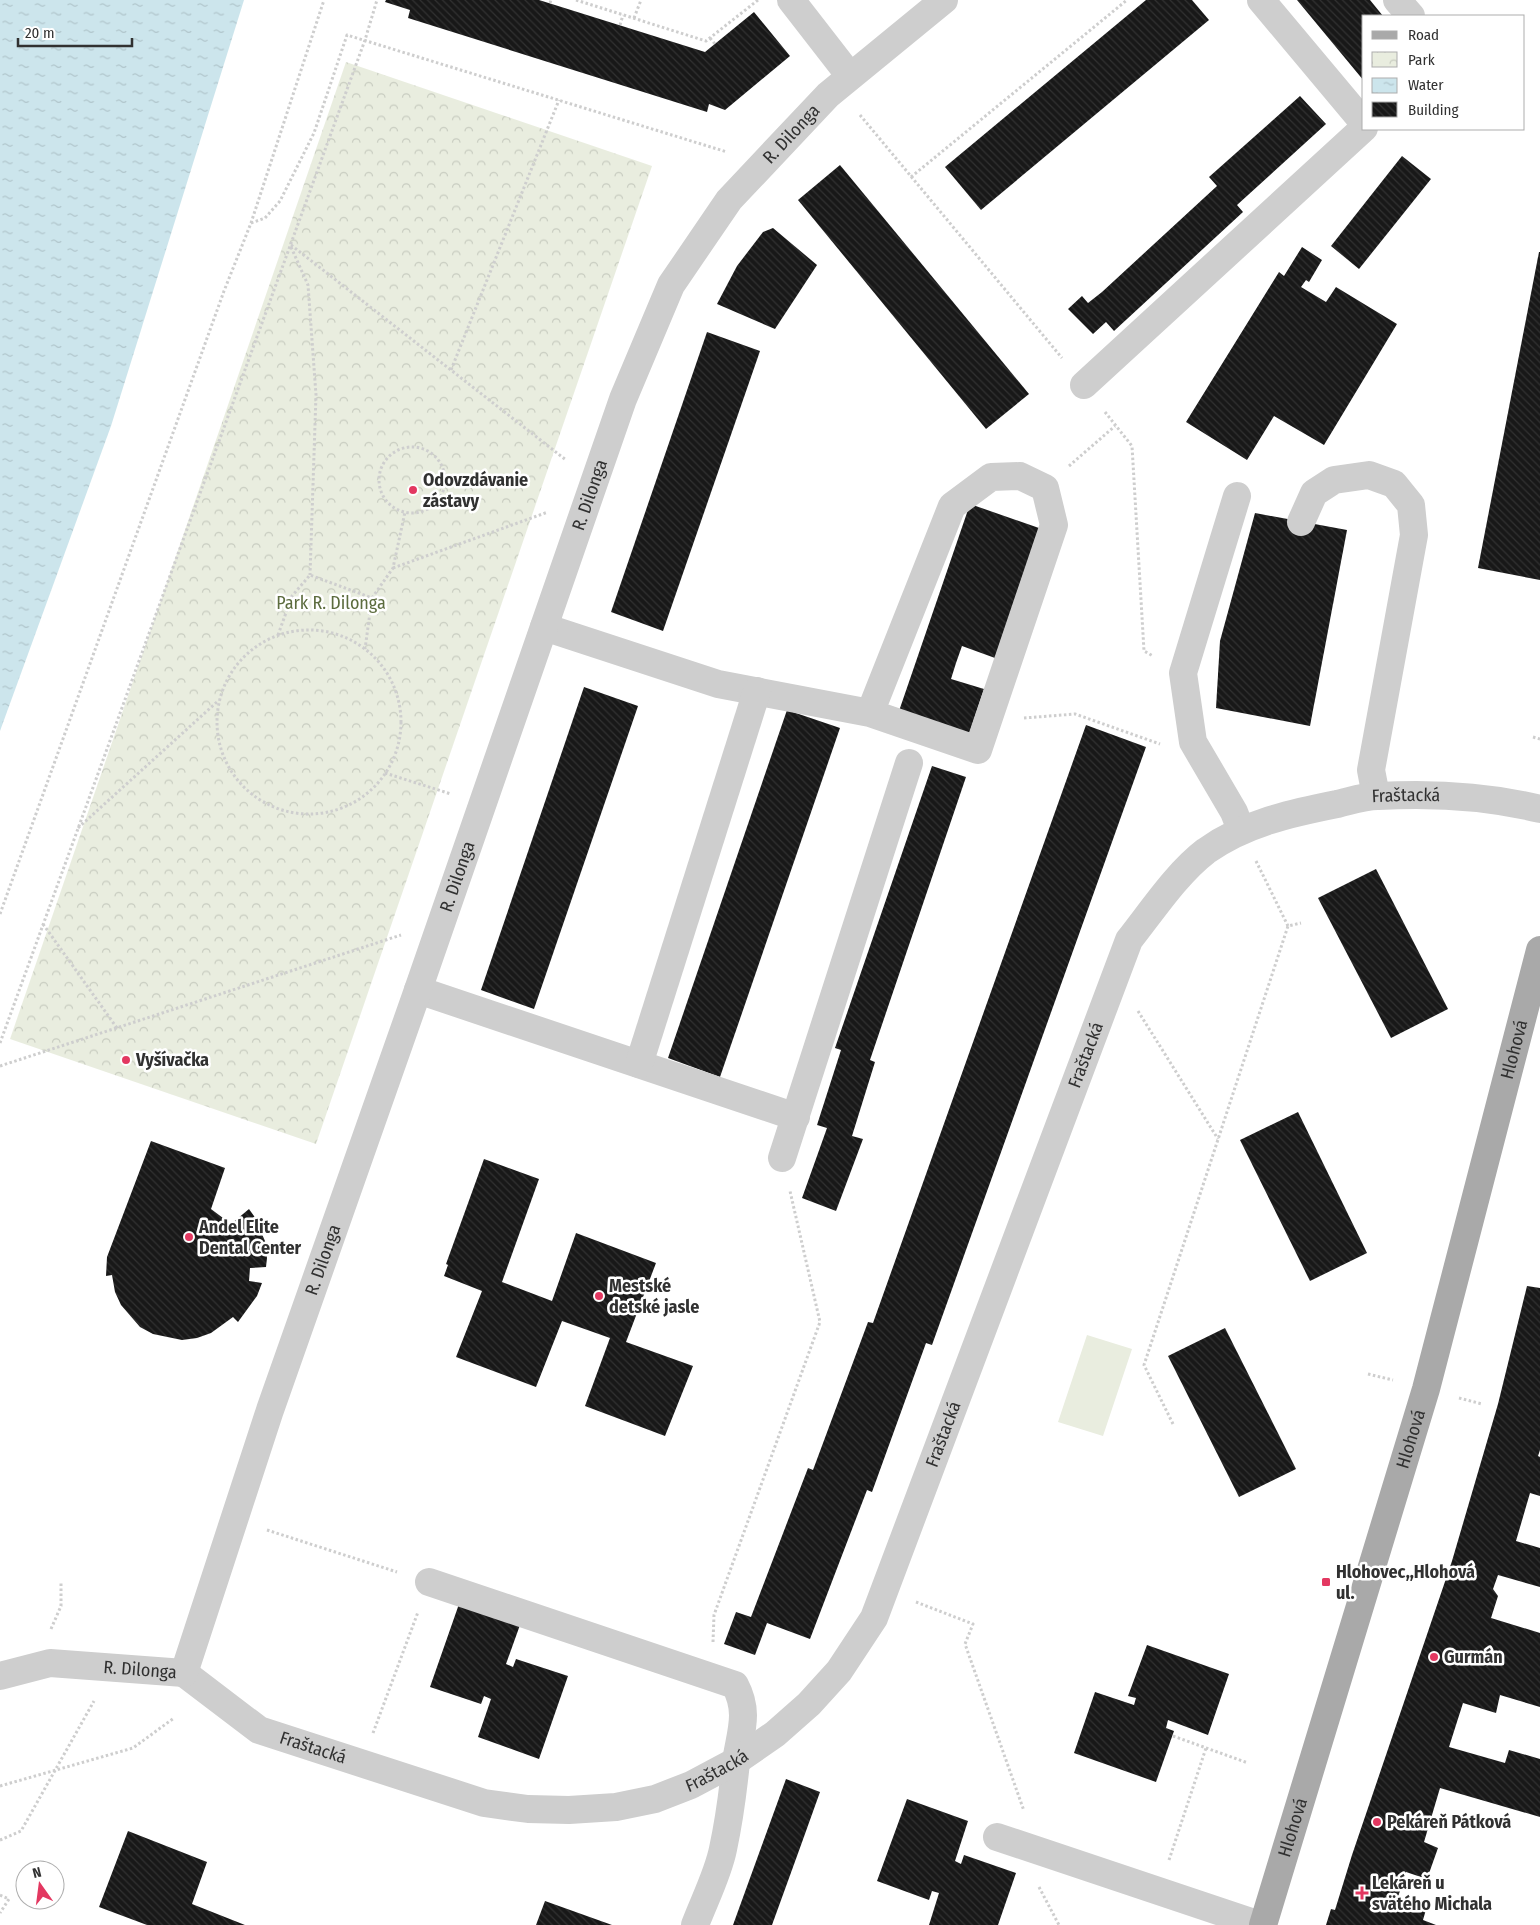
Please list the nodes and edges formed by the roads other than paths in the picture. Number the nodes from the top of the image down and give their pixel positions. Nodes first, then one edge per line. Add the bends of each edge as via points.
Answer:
1 (791, 0) edge
2 (944, 0) edge
3 (1261, 0) edge
4 (1398, 0) edge
5 (1410, 15) edge
6 (850, 76) junction
7 (1362, 121) edge
8 (1362, 130) edge
9 (1084, 385) dead end
10 (1237, 496) dead end
11 (1301, 522) dead end
12 (544, 627) junction
13 (757, 692) junction
14 (870, 713) junction
15 (909, 763) dead end
16 (1376, 796) junction
17 (1540, 809) edge
18 (1241, 830) junction
19 (1540, 950) edge
20 (418, 990) junction
21 (639, 1064) junction
22 (796, 1117) junction
23 (782, 1158) road end
24 (429, 1582) road end
25 (184, 1674) junction
26 (0, 1676) edge
27 (736, 1761) junction
28 (997, 1837) dead end
29 (695, 1925) edge
30 (1262, 1925) edge

1 - 6 street
2 - 6 street, R. Dilonga
3 - 7 street
4 - 5 street
6 - 12 street, R. Dilonga via 728,200 671,285 623,399
8 - 9 street
10 - 18 street via 1183,673 1193,742
11 - 16 street via 1314,493 1334,480 1370,475 1394,484 1411,505 1414,536 1371,770
12 - 13 street via 718,684
12 - 20 street, R. Dilonga
13 - 14 street
13 - 21 street
14 - 14 street via 952,506 991,478 1020,476 1044,488 1054,525 978,750
15 - 22 street
16 - 17 street, Fraštacká via 1459,796 1513,802
16 - 18 street, Fraštacká via 1290,814
18 - 27 street, Fraštacká via 1206,852 1184,872 1129,940 874,1618 839,1671 809,1704 775,1734
19 - 30 main road, Hlohová via 1426,1389
20 - 21 street
20 - 25 street, R. Dilonga via 270,1410
21 - 22 street
22 - 23 street
24 - 27 street via 735,1684 742,1697 744,1726
25 - 26 street, R. Dilonga via 50,1663
25 - 27 street, Fraštacká via 259,1730 484,1803 528,1810 616,1807 655,1799 691,1785
27 - 29 street via 723,1851
28 - 30 street

